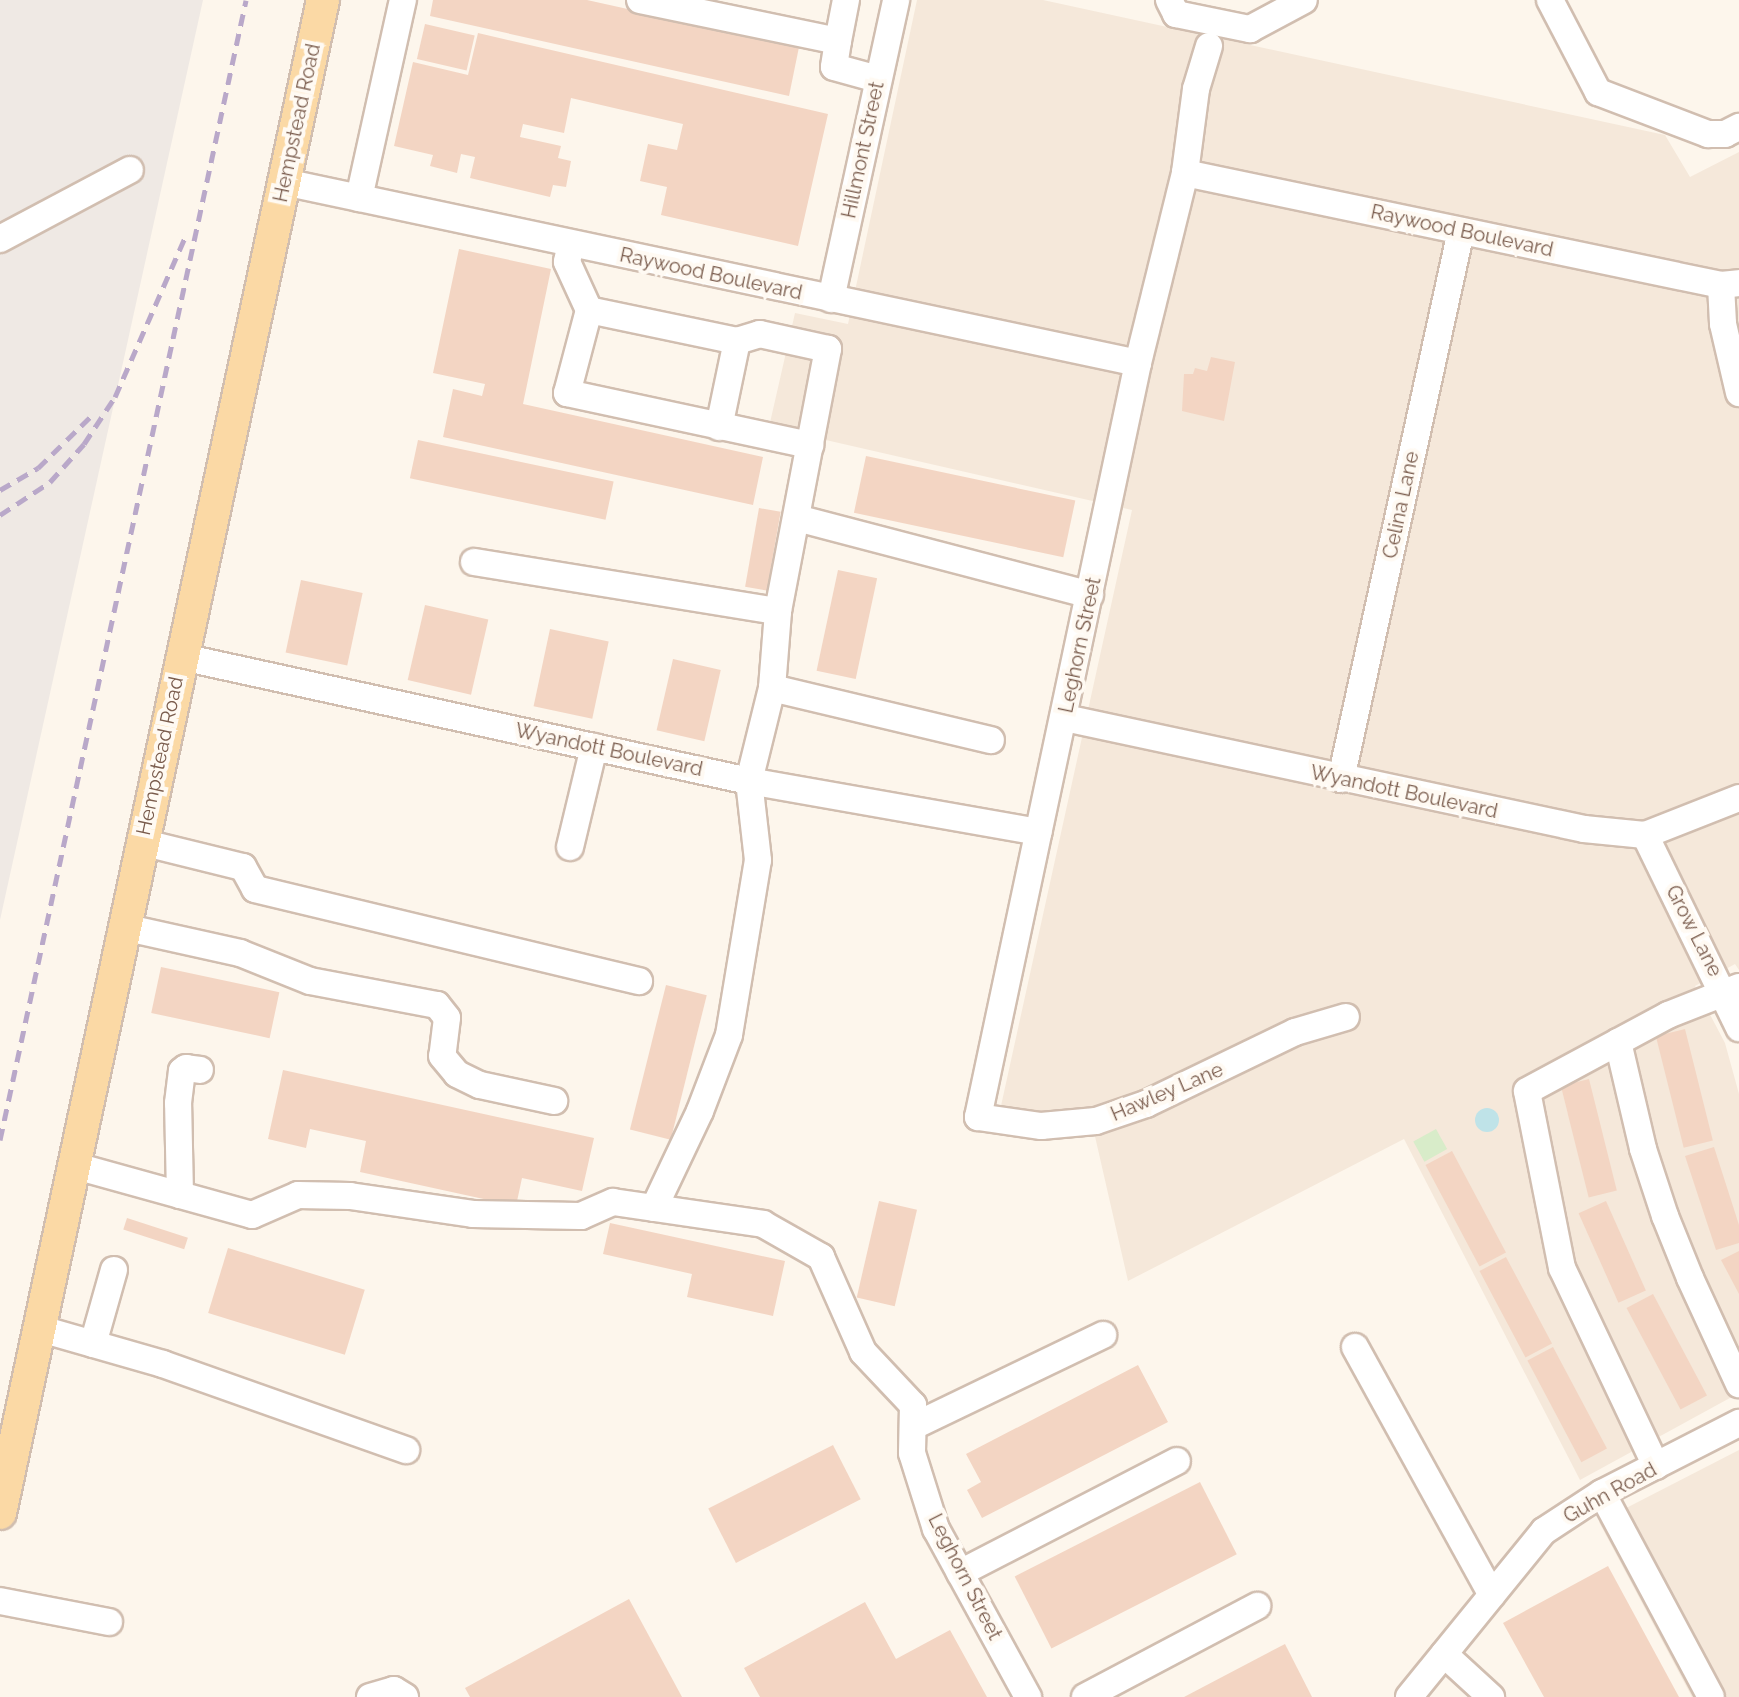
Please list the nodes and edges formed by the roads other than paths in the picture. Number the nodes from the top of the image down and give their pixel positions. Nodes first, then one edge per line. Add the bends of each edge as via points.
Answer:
1 (323, 0) edge
2 (403, 0) edge
3 (640, 0) edge
4 (846, 0) edge
5 (896, 0) edge
6 (1169, 0) edge
7 (1550, 0) edge
8 (1295, 2) edge
9 (1228, 12) edge
10 (838, 41) junction
11 (1209, 46) dead end
12 (878, 79) junction
13 (1739, 127) edge
14 (130, 170) dead end
15 (1185, 173) junction
16 (284, 182) junction
17 (359, 198) junction
18 (1461, 231) junction
19 (0, 239) edge
20 (571, 244) junction
21 (1730, 284) edge
22 (831, 299) junction
23 (589, 310) junction
24 (737, 341) junction
25 (1138, 363) junction
26 (1739, 393) edge
27 (719, 427) junction
28 (810, 445) junction
29 (797, 518) junction
30 (474, 562) dead end
31 (1090, 595) junction
32 (778, 611) junction
33 (182, 657) junction
34 (772, 688) junction
35 (1065, 718) junction
36 (991, 740) dead end
37 (594, 747) junction
38 (1341, 779) junction
39 (749, 781) junction
40 (1739, 798) edge
41 (1039, 832) junction
42 (1645, 835) junction
43 (141, 842) junction
44 (570, 847) dead end
45 (123, 927) junction
46 (639, 981) dead end
47 (1732, 989) edge
48 (1346, 1017) dead end
49 (1739, 1028) edge
50 (1618, 1042) junction
51 (200, 1070) dead end
52 (554, 1101) dead end
53 (978, 1117) joint
54 (72, 1165) junction
55 (180, 1195) junction
56 (654, 1208) junction
57 (114, 1270) dead end
58 (41, 1329) junction
59 (1103, 1335) dead end
60 (93, 1344) junction
61 (1355, 1347) dead end
62 (1739, 1384) edge
63 (914, 1415) junction
64 (1739, 1423) edge
65 (406, 1450) dead end
66 (1177, 1461) dead end
67 (1656, 1466) junction
68 (1602, 1493) junction
69 (0, 1513) edge
70 (960, 1573) junction
71 (1492, 1595) junction
72 (0, 1601) edge
73 (1257, 1606) dead end
74 (109, 1622) dead end
75 (1444, 1654) junction
76 (370, 1697) edge
77 (405, 1697) edge
78 (1028, 1697) edge
79 (1085, 1697) edge
80 (1409, 1697) edge
81 (1491, 1697) edge
82 (1711, 1697) edge

1 - 16 main road, Hempstead Road
2 - 17 street
3 - 10 street
4 - 10 street
5 - 12 street, Hillmont Street
6 - 9 street via 1176,14
7 - 13 street via 1598,92 1708,134
8 - 9 street via 1250,29
10 - 12 street via 834,67
11 - 15 street, Leghorn Street via 1196,89
12 - 22 street, Hillmont Street
14 - 19 street
15 - 18 street, Raywood Boulevard
15 - 25 street, Leghorn Street
16 - 17 street, Raywood Boulevard
16 - 33 main road, Hempstead Road
17 - 20 street, Raywood Boulevard
18 - 21 street, Raywood Boulevard
18 - 38 street, Celina Lane
20 - 22 street, Raywood Boulevard
20 - 23 street via 567,262
21 - 26 street via 1723,324
22 - 25 street, Raywood Boulevard
23 - 24 street
23 - 27 street via 567,393
24 - 27 street
24 - 28 street via 760,334 828,349
25 - 31 street, Leghorn Street
27 - 28 street
28 - 29 street
29 - 31 street
29 - 32 street
30 - 32 street
31 - 35 street, Leghorn Street
32 - 34 street
33 - 37 street, Wyandott Boulevard
33 - 43 main road, Hempstead Road
34 - 36 street
34 - 39 street
35 - 38 street, Wyandott Boulevard
35 - 41 street, Leghorn Street
37 - 39 street, Wyandott Boulevard
37 - 44 street
38 - 42 street, Wyandott Boulevard via 1528,820
39 - 41 street, Wyandott Boulevard
39 - 56 street via 758,860 729,1035
40 - 42 street, Wyandott Boulevard
41 - 53 street, Leghorn Street
42 - 47 street, Grow Lane
43 - 45 main road, Hempstead Road
43 - 46 street via 243,867 255,889
45 - 52 street via 240,953 310,981 437,1005 447,1018 442,1056 457,1074 480,1085
45 - 54 main road, Hempstead Road
47 - 49 street, Grow Lane
47 - 50 street
48 - 53 street, Hawley Lane via 1295,1032 1146,1104 1096,1121 1041,1126
50 - 62 street via 1665,1216
50 - 67 street via 1527,1091 1562,1268
51 - 55 street via 182,1071
54 - 55 street
54 - 58 main road, Hempstead Road
55 - 56 street via 252,1215 298,1195 350,1196 473,1214 581,1216 613,1202
56 - 63 street via 763,1224 821,1257 863,1352
57 - 60 street
58 - 60 street
58 - 69 main road, Hempstead Road
59 - 63 street
60 - 65 street
61 - 71 street
63 - 70 street, Leghorn Street via 912,1453 931,1514
64 - 67 street, Guhn Road
66 - 70 street
67 - 68 street, Guhn Road
68 - 71 street, Guhn Road via 1544,1531
68 - 82 street
70 - 78 street, Leghorn Street
71 - 75 street, Guhn Road
72 - 74 street
73 - 79 street
75 - 80 street, Guhn Road
75 - 81 street
76 - 77 street via 394,1690

